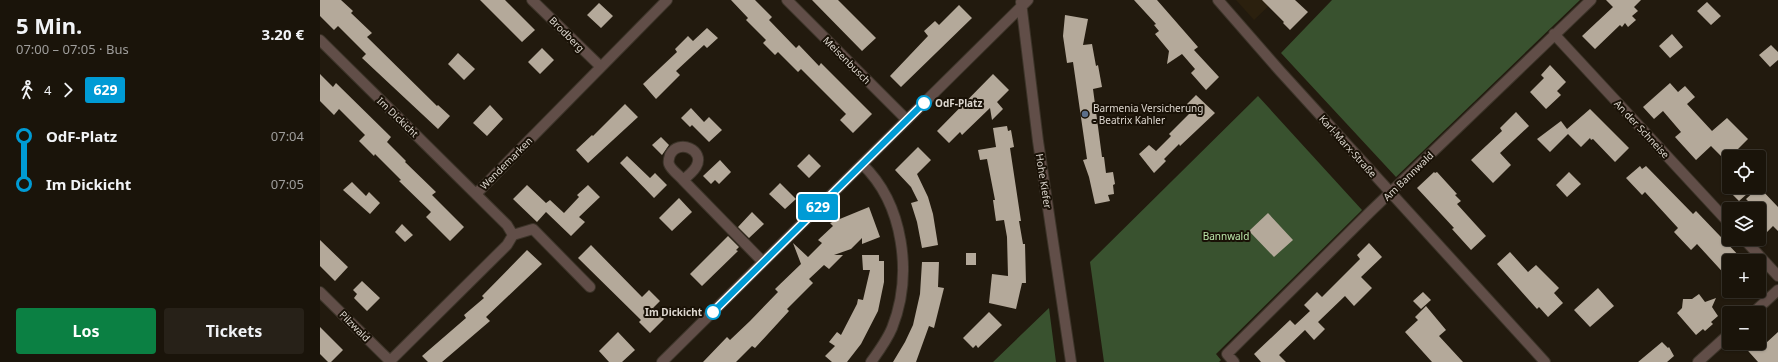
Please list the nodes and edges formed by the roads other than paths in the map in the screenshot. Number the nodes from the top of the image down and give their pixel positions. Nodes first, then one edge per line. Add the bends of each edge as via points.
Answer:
1 (532, 0) edge
2 (667, 0) edge
3 (787, 0) edge
4 (1218, 0) edge
5 (1591, 0) edge
6 (1023, 2) edge
7 (1554, 34) junction
8 (320, 40) edge
9 (601, 67) junction
10 (907, 120) junction
11 (862, 164) junction
12 (683, 180) dead end
13 (1391, 193) junction
14 (476, 194) junction
15 (1722, 215) edge
16 (513, 235) junction
17 (1750, 246) edge
18 (763, 262) junction
19 (1778, 276) edge
20 (590, 287) dead end
21 (1778, 290) edge
22 (320, 292) edge
23 (1761, 306) edge
24 (1722, 340) edge
25 (389, 361) edge
26 (662, 362) edge
27 (872, 362) edge
28 (1071, 362) edge
29 (1234, 362) edge
30 (1545, 362) edge
31 (1698, 362) edge

1 - 9 street, Brodberg
2 - 9 street, Wendemarken
3 - 10 street, Meisenbusch
4 - 13 street, Karl-Marx-Straße
5 - 7 street, Am Bannwald
6 - 10 street
6 - 28 street, Hohe Kiefer via 1038,141
7 - 13 street, Am Bannwald
7 - 15 street, An der Schneise
8 - 14 street, Im Dickicht
9 - 14 street, Wendemarken
10 - 11 street
11 - 18 street
11 - 27 street via 877,180 886,196 895,216 902,246 901,295 897,312 885,342
12 - 18 street
13 - 29 street, Am Bannwald via 1227,354
13 - 30 street, Karl-Marx-Straße
14 - 16 street, Wendemarken via 507,225
16 - 20 street via 533,229
16 - 25 street via 507,245
17 - 19 street
18 - 26 street
21 - 23 street
22 - 25 street, Pilzwald
24 - 31 street

